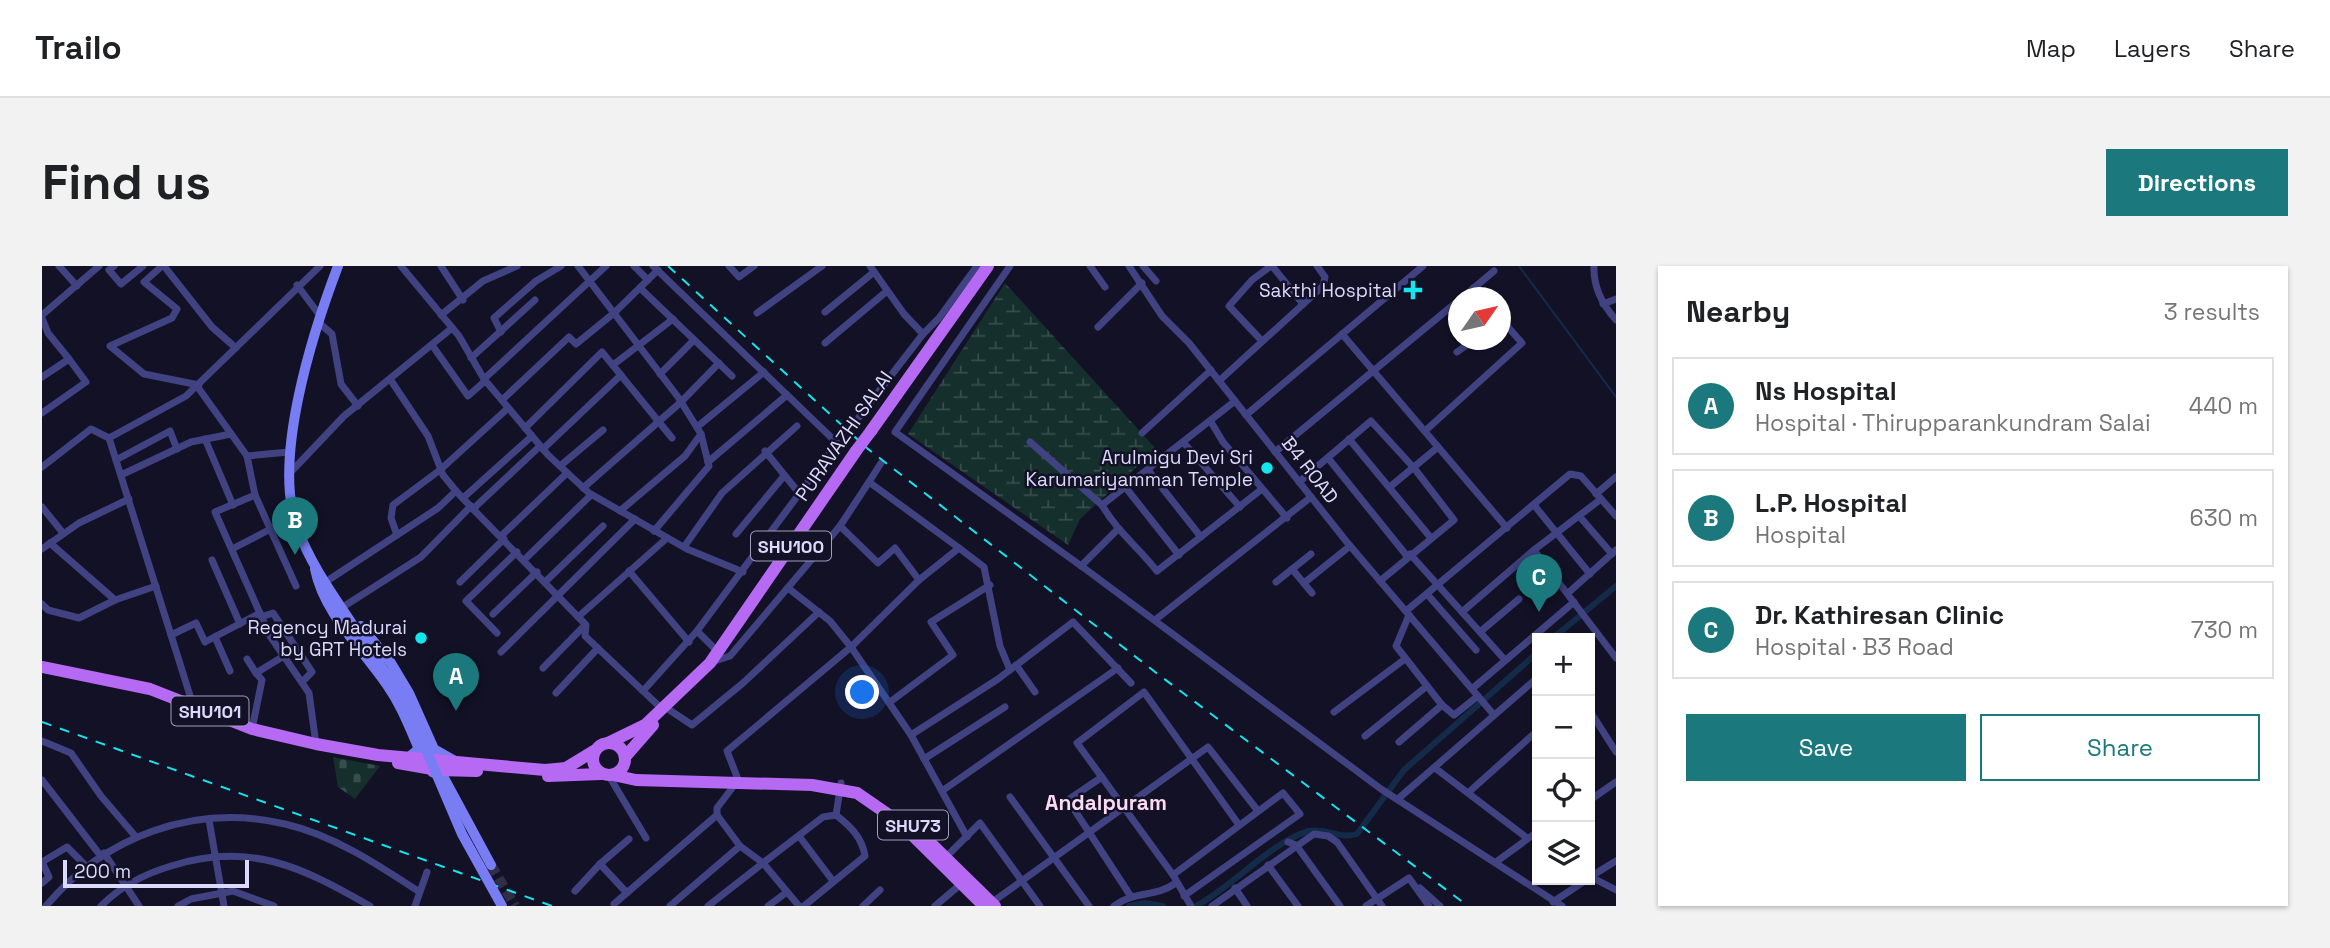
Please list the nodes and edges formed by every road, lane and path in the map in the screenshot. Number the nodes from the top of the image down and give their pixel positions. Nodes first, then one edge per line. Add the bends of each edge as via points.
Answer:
1 (59, 266) edge
2 (99, 266) edge
3 (114, 266) edge
4 (143, 266) edge
5 (163, 266) edge
6 (300, 266) edge
7 (320, 266) edge
8 (338, 266) edge
9 (401, 266) edge
10 (441, 266) edge
11 (517, 266) edge
12 (561, 266) edge
13 (578, 266) edge
14 (606, 266) edge
15 (634, 266) edge
16 (729, 266) edge
17 (754, 266) edge
18 (822, 266) edge
19 (977, 266) edge
20 (988, 266) edge
21 (1010, 266) edge
22 (1090, 266) edge
23 (1129, 266) edge
24 (1143, 266) edge
25 (1272, 266) edge
26 (1317, 266) edge
27 (1423, 266) edge
28 (1594, 266) edge
29 (655, 268) edge
30 (872, 269) edge
31 (1494, 271) dead end
32 (306, 276) junction
33 (648, 280) junction
34 (590, 281) junction
35 (1156, 281) dead end
36 (1142, 284) junction
37 (297, 285) junction
38 (76, 286) junction
39 (1105, 287) dead end
40 (1475, 287) edge
41 (640, 288) junction
42 (887, 291) junction
43 (1616, 299) edge
44 (463, 300) junction
45 (535, 300) dead end
46 (1303, 304) junction
47 (1603, 304) junction
48 (1448, 309) edge
49 (825, 312) dead end
50 (614, 313) junction
51 (757, 313) dead end
52 (441, 315) junction
53 (42, 316) edge
54 (673, 319) junction
55 (320, 320) junction
56 (1616, 320) edge
57 (1098, 327) dead end
58 (452, 328) junction
59 (1511, 330) edge
60 (501, 332) junction
61 (923, 334) junction
62 (1342, 334) junction
63 (694, 340) junction
64 (1262, 341) junction
65 (825, 343) dead end
66 (432, 345) junction
67 (639, 345) junction
68 (236, 348) junction
69 (1460, 350) edge
70 (1457, 352) dead end
71 (471, 358) junction
72 (69, 359) junction
73 (719, 363) junction
74 (614, 365) junction
75 (1211, 370) junction
76 (1373, 371) junction
77 (44, 372) edge
78 (764, 372) junction
79 (621, 374) junction
80 (660, 374) junction
81 (732, 376) dead end
82 (390, 379) junction
83 (484, 380) junction
84 (1219, 381) junction
85 (198, 385) junction
86 (787, 395) junction
87 (502, 400) junction
88 (1235, 401) junction
89 (681, 402) junction
90 (358, 406) junction
91 (509, 408) junction
92 (42, 413) edge
93 (1246, 415) junction
94 (859, 417) dead end
95 (660, 420) junction
96 (1211, 422) junction
97 (797, 426) dead end
98 (525, 428) junction
99 (603, 430) dead end
100 (699, 431) junction
101 (1425, 431) junction
102 (1142, 433) dead end
103 (231, 434) junction
104 (532, 436) junction
105 (109, 438) junction
106 (672, 438) dead end
107 (205, 439) junction
108 (1349, 439) junction
109 (1030, 442) dead end
110 (1184, 443) junction
111 (541, 447) junction
112 (1438, 447) junction
113 (177, 449) junction
114 (765, 451) junction
115 (289, 452) junction
116 (1275, 452) junction
117 (247, 456) junction
118 (1328, 458) junction
119 (116, 460) junction
120 (708, 462) junction
121 (881, 463) dead end
122 (560, 466) junction
123 (42, 467) edge
124 (1414, 468) junction
125 (440, 470) junction
126 (1148, 470) junction
127 (567, 473) junction
128 (121, 475) junction
129 (288, 475) junction
130 (783, 476) junction
131 (1616, 477) edge
132 (869, 482) junction
133 (1299, 482) junction
134 (1391, 486) junction
135 (1126, 488) junction
136 (1262, 489) junction
137 (588, 490) junction
138 (456, 491) junction
139 (799, 493) junction
140 (255, 495) junction
141 (1311, 497) junction
142 (1599, 497) junction
143 (463, 498) junction
144 (129, 499) junction
145 (233, 505) junction
146 (1102, 505) junction
147 (1534, 505) junction
148 (42, 507) edge
149 (1240, 507) junction
150 (472, 508) junction
151 (620, 511) junction
152 (1616, 516) edge
153 (294, 517) junction
154 (1580, 517) junction
155 (1287, 518) junction
156 (635, 519) junction
157 (603, 526) dead end
158 (839, 526) junction
159 (1507, 528) junction
160 (271, 529) junction
161 (1118, 529) junction
162 (654, 531) junction
163 (63, 533) junction
164 (736, 534) dead end
165 (1556, 534) junction
166 (397, 535) junction
167 (1201, 537) junction
168 (1428, 537) junction
169 (502, 538) junction
170 (667, 538) junction
171 (50, 543) junction
172 (1350, 546) junction
173 (684, 547) junction
174 (959, 548) junction
175 (42, 550) edge
176 (232, 550) junction
177 (1534, 550) junction
178 (517, 552) junction
179 (1614, 552) edge
180 (1311, 554) dead end
181 (1179, 555) junction
182 (1409, 555) junction
183 (212, 560) dead end
184 (524, 560) junction
185 (313, 563) junction
186 (1081, 566) junction
187 (1292, 569) junction
188 (629, 571) junction
189 (537, 572) junction
190 (743, 572) junction
191 (1590, 574) junction
192 (330, 579) junction
193 (919, 580) junction
194 (546, 581) junction
195 (1380, 581) junction
196 (460, 582) dead end
197 (1276, 582) dead end
198 (1304, 583) junction
199 (990, 585) junction
200 (1438, 585) junction
201 (156, 586) junction
202 (296, 586) dead end
203 (788, 588) junction
204 (1312, 593) dead end
205 (1568, 593) junction
206 (1427, 594) junction
207 (559, 595) junction
208 (115, 600) junction
209 (1519, 600) dead end
210 (1574, 602) junction
211 (42, 604) edge
212 (346, 605) junction
213 (818, 612) junction
214 (1462, 612) junction
215 (1408, 613) junction
216 (493, 614) dead end
217 (261, 615) junction
218 (578, 617) junction
219 (1155, 620) junction
220 (240, 624) junction
221 (586, 625) junction
222 (697, 631) junction
223 (1480, 632) junction
224 (497, 633) dead end
225 (172, 635) junction
226 (215, 637) junction
227 (689, 642) junction
228 (851, 647) junction
229 (598, 649) junction
230 (1476, 650) dead end
231 (501, 652) dead end
232 (284, 656) junction
233 (714, 658) junction
234 (1616, 658) edge
235 (1405, 659) junction
236 (247, 660) dead end
237 (1505, 660) junction
238 (42, 667) edge
239 (1013, 667) junction
240 (543, 668) dead end
241 (1118, 668) junction
242 (230, 671) dead end
243 (256, 673) junction
244 (302, 682) junction
245 (1131, 682) dead end
246 (1532, 682) edge
247 (1427, 686) junction
248 (1473, 688) junction
249 (643, 691) junction
250 (1035, 692) dead end
251 (556, 693) dead end
252 (1479, 696) junction
253 (890, 702) junction
254 (193, 705) junction
255 (1442, 705) junction
256 (1005, 707) dead end
257 (665, 709) junction
258 (1334, 712) dead end
259 (1494, 715) junction
260 (1595, 718) edge
261 (252, 729) junction
262 (911, 735) junction
263 (1532, 735) edge
264 (1365, 736) dead end
265 (1399, 741) dead end
266 (1613, 742) edge
267 (608, 743) junction
268 (43, 744) edge
269 (316, 744) junction
270 (594, 751) junction
271 (1616, 752) edge
272 (378, 755) junction
273 (420, 758) junction
274 (1193, 758) junction
275 (924, 759) junction
276 (625, 760) junction
277 (457, 762) junction
278 (1434, 768) junction
279 (472, 771) junction
280 (608, 775) junction
281 (1102, 777) junction
282 (656, 779) junction
283 (42, 780) edge
284 (737, 782) junction
285 (1616, 782) edge
286 (840, 786) junction
287 (942, 791) junction
288 (452, 792) junction
289 (1469, 792) junction
290 (1395, 796) junction
291 (1010, 797) dead end
292 (1595, 797) edge
293 (1124, 807) junction
294 (1258, 811) junction
295 (717, 815) junction
296 (836, 815) junction
297 (209, 820) junction
298 (1240, 825) junction
299 (1088, 834) junction
300 (1532, 835) edge
301 (799, 836) junction
302 (136, 837) junction
303 (967, 837) junction
304 (646, 838) dead end
305 (1527, 838) junction
306 (629, 839) dead end
307 (1292, 843) junction
308 (740, 846) junction
309 (102, 854) junction
310 (215, 855) junction
311 (1054, 858) junction
312 (943, 860) junction
313 (1616, 861) edge
314 (1496, 862) junction
315 (43, 863) edge
316 (763, 863) junction
317 (600, 864) junction
318 (85, 865) junction
319 (491, 865) tunnel mouth
320 (1268, 865) junction
321 (427, 873) dead end
322 (1595, 874) edge
323 (1409, 878) junction
324 (1175, 879) junction
325 (833, 881) junction
326 (1023, 881) junction
327 (1595, 881) edge
328 (42, 883) edge
329 (961, 884) junction
330 (1578, 885) edge
331 (126, 886) junction
332 (1235, 888) junction
333 (880, 890) dead end
334 (1616, 890) edge
335 (418, 891) junction
336 (575, 891) dead end
337 (787, 892) junction
338 (222, 893) junction
339 (627, 893) junction
340 (1130, 895) junction
341 (1184, 896) junction
342 (1376, 898) junction
343 (1553, 902) junction
344 (614, 904) dead end
345 (989, 905) edge
346 (1191, 905) edge
347 (46, 906) edge
348 (101, 906) edge
349 (139, 906) edge
350 (178, 906) edge
351 (224, 906) edge
352 (274, 906) edge
353 (370, 906) edge
354 (415, 906) edge
355 (502, 906) edge
356 (670, 906) edge
357 (708, 906) edge
358 (768, 906) edge
359 (801, 906) edge
360 (863, 906) edge
361 (935, 906) edge
362 (1040, 906) edge
363 (1089, 906) edge
364 (1114, 906) edge
365 (1212, 906) edge
366 (1247, 906) edge
367 (1298, 906) edge
368 (1340, 906) edge
369 (1366, 906) edge
370 (1382, 906) edge
371 (1429, 906) edge
372 (1440, 906) edge
373 (1562, 906) edge

1 - 38 street
2 - 38 street
3 - 4 street via 109,270 121,284
5 - 68 street via 212,327
5 - 85 street via 144,282 177,309 172,318 110,346 144,374
6 - 32 street
7 - 32 street
8 - 55 street
9 - 52 street
10 - 44 street
11 - 44 street via 483,281
12 - 60 street via 494,318
13 - 34 street
14 - 34 street
15 - 33 street
16 - 17 street via 739,277
18 - 51 street
19 - 61 street
20 - 233 main road, PURAVAZHI SALAI / SHU100, bridge
21 - 186 street via 895,432
22 - 39 street
23 - 36 street, B4 ROAD
24 - 35 street
25 - 46 street
25 - 64 street via 1229,306
26 - 46 street via 1326,282
27 - 62 street
28 - 47 street
29 - 33 street
29 - 78 street
30 - 42 street
30 - 49 street
31 - 40 street
32 - 37 street
33 - 41 street
34 - 50 street
34 - 83 street
36 - 57 street
36 - 75 street, B4 ROAD via 1162,316
37 - 55 street
37 - 68 street
38 - 53 street
41 - 50 street
41 - 54 street
42 - 61 street
42 - 65 street
43 - 47 street
44 - 52 street
45 - 60 street
46 - 64 street
47 - 56 street
48 - 76 street
50 - 67 street
50 - 87 street via 576,344 569,337
52 - 58 street
53 - 72 street via 48,333
54 - 63 street
54 - 67 street
55 - 90 street via 332,334 341,384
55 - 115 street
58 - 66 street
58 - 71 street
59 - 101 street via 1522,343
60 - 71 street
61 - 94 street
62 - 76 street
62 - 93 street
63 - 73 street
63 - 80 street
64 - 84 street
66 - 82 street
66 - 83 street via 468,397
67 - 74 street
67 - 80 street
68 - 85 street
69 - 70 street
71 - 83 street
72 - 77 street
72 - 92 street via 86,382
73 - 81 street
73 - 89 street
74 - 79 street
74 - 98 street via 602,352
75 - 84 street, B4 ROAD
75 - 102 street
76 - 101 street
76 - 116 street
78 - 86 street
78 - 100 street
79 - 95 street
79 - 111 street
80 - 89 street
82 - 90 street
82 - 125 street via 429,436
83 - 87 street
84 - 88 street, B4 ROAD
85 - 103 street
85 - 105 street
86 - 120 street
86 - 139 street via 837,443
87 - 91 street
88 - 93 street, B4 ROAD
88 - 96 street
89 - 95 street
89 - 100 street
90 - 129 street
91 - 98 street
91 - 125 street
93 - 116 street, B4 ROAD
95 - 106 street
95 - 137 street
96 - 110 street
96 - 136 street
97 - 114 street
98 - 104 street
99 - 122 street
100 - 120 street
100 - 151 street via 685,456
101 - 112 street
103 - 107 street
103 - 117 street
104 - 111 street
104 - 143 street
105 - 119 street
105 - 123 street via 91,429
107 - 113 street
107 - 145 street
108 - 118 street
108 - 124 street via 1371,421
108 - 134 street
109 - 146 street
110 - 126 street
110 - 149 street
111 - 122 street
111 - 150 street
112 - 124 street
112 - 159 street
113 - 119 street via 170,431
113 - 128 street
114 - 130 street
114 - 173 street via 722,493
115 - 117 street
115 - 129 street
116 - 133 street, B4 ROAD
117 - 140 street
118 - 133 street
118 - 182 street
119 - 128 street
120 - 162 street
121 - 132 street
122 - 127 street
124 - 134 street
124 - 168 street via 1454,520
125 - 138 street
125 - 166 street via 393,505 391,518
126 - 135 street
126 - 167 street
127 - 137 street
127 - 169 street
128 - 144 street
129 - 153 street
130 - 139 street
130 - 164 street
131 - 142 street
132 - 158 street
132 - 174 street
133 - 141 street, B4 ROAD
134 - 168 street
135 - 146 street
135 - 181 street
136 - 149 street
136 - 155 street
137 - 151 street
137 - 184 street
138 - 143 street
138 - 166 street
139 - 190 street
140 - 145 street
140 - 160 street
141 - 155 street
141 - 172 street, B4 ROAD
142 - 147 street via 1581,475 1570,474
142 - 152 street
142 - 154 street
143 - 150 street
144 - 163 street
144 - 201 street
145 - 176 street via 215,512
146 - 161 street
147 - 159 street
147 - 165 street
148 - 163 street
149 - 167 street
150 - 169 street
150 - 212 street via 421,557
151 - 156 street
153 - 160 street
153 - 185 street
154 - 165 street
154 - 179 street
155 - 219 street
156 - 162 street
156 - 207 street
157 - 194 street
158 - 193 street via 878,563 895,548
158 - 203 street
159 - 200 street
160 - 176 street
160 - 202 street
161 - 181 street via 1157,571
161 - 186 street
162 - 170 street
163 - 171 street
165 - 177 street
165 - 191 street
166 - 192 street
167 - 181 street
168 - 182 street
169 - 178 street
169 - 196 street
170 - 173 street
170 - 188 street
171 - 175 street
171 - 208 street
172 - 195 street, B4 ROAD
172 - 198 street
173 - 190 street
174 - 193 street
174 - 199 street via 984,567
176 - 217 street
177 - 205 street
177 - 214 street
178 - 184 street
178 - 224 street via 466,601
179 - 191 street
180 - 187 street
182 - 195 street
182 - 200 street
183 - 220 street
184 - 189 street
185 - 192 street
185 - 273 street via 318,586 387,685
185 - 355 street, bridge via 404,698 462,834
186 - 219 street
187 - 197 street
187 - 198 street
188 - 218 street
188 - 227 street
189 - 194 street
189 - 216 street
190 - 222 street
191 - 205 street
192 - 212 street
193 - 228 street
194 - 207 street
195 - 215 street, B4 ROAD
198 - 204 street
199 - 239 street via 1000,646
199 - 253 street via 931,622 953,655
200 - 206 street
200 - 214 street
201 - 208 street
201 - 225 street
203 - 213 street
203 - 233 street via 730,656
205 - 210 street
206 - 215 street
206 - 230 street
207 - 218 street
207 - 231 street
208 - 211 street via 79,618
209 - 223 street
210 - 234 street
210 - 237 street
212 - 277 street via 391,663 435,749
213 - 228 street
213 - 257 street via 692,724
214 - 223 street
215 - 235 street via 1396,646
215 - 248 street, B4 ROAD
217 - 220 street
217 - 232 street
217 - 244 street via 273,613 312,672
218 - 221 street
219 - 290 street
220 - 226 street
221 - 229 street via 585,636
221 - 240 street
222 - 227 street
222 - 233 street
223 - 237 street
225 - 226 street via 196,623 205,642
225 - 254 street
226 - 242 street
227 - 249 street
228 - 253 street
228 - 284 street via 727,751
229 - 249 street
229 - 251 street
232 - 243 street
232 - 244 street
233 - 257 main road, PURAVAZHI SALAI / SHU100
235 - 247 street
235 - 258 street
236 - 243 street
237 - 248 street
238 - 254 main road, SHU101 via 150,689
239 - 241 street via 1073,622
239 - 250 street
239 - 262 street
241 - 245 street
241 - 287 street
243 - 261 street via 262,680
244 - 269 street via 309,693
246 - 259 street
247 - 255 street
247 - 264 street
248 - 252 street, B4 ROAD
249 - 257 street
252 - 255 street via 1454,715
252 - 259 street, B4 ROAD
253 - 262 street
254 - 261 main road, SHU101
255 - 265 street
256 - 275 street
257 - 267 main road, PURAVAZHI SALAI / SHU100
257 - 276 main road, PURAVAZHI SALAI / SHU100
259 - 278 street
260 - 266 street
261 - 269 main road, SHU101
262 - 275 street
263 - 289 street
266 - 271 street
267 - 270 main road, SHU101
267 - 276 main road via 621,748
268 - 302 street via 71,753
269 - 272 main road, SHU101
270 - 277 main road, SHU101 via 566,768 545,770
270 - 280 main road via 594,766
272 - 273 main road, SHU101
272 - 273 main road, SHU101 via 393,762
273 - 277 main road, SHU101
273 - 279 main road, SHU101
273 - 288 street via 443,776
274 - 281 street via 1144,692 1077,743
274 - 293 street
274 - 294 street via 1208,747
274 - 298 street
275 - 287 street
276 - 280 main road
276 - 282 main road, SHU73
278 - 289 street
278 - 290 street
279 - 280 main road, SHU101
279 - 288 street via 454,780
280 - 282 main road, SHU73
280 - 304 street
281 - 293 street
281 - 299 street via 1068,800
282 - 284 main road, SHU73
283 - 309 street
284 - 286 main road, SHU73
284 - 295 street via 717,808
285 - 292 street
286 - 296 street
286 - 312 main road, SHU73 via 858,786 882,798
287 - 303 street
288 - 319 street
289 - 305 street
290 - 314 street
291 - 311 street
293 - 299 street
293 - 324 street
294 - 298 street
294 - 341 street via 1283,793 1300,814
295 - 308 street
295 - 339 street
296 - 301 street via 823,817
296 - 325 street via 851,827 865,856
297 - 302 street
297 - 310 street
297 - 335 street via 288,825 374,862
298 - 324 street
299 - 311 street
299 - 340 street
300 - 305 street
301 - 316 street
301 - 325 street
302 - 309 street
303 - 312 street
303 - 326 street via 980,823
305 - 314 street
306 - 317 street
307 - 320 street
307 - 342 street via 1314,834 1328,836
307 - 368 street
308 - 316 street
308 - 356 street
309 - 318 street
309 - 331 street
310 - 331 street via 148,873
310 - 338 street
310 - 353 street via 283,863 318,876
311 - 326 street
311 - 363 street
312 - 329 main road, SHU73
312 - 345 main road, SHU73
313 - 322 street
314 - 343 street
315 - 318 street via 67,847
315 - 328 street via 49,877
316 - 337 street
316 - 357 street
317 - 336 street
317 - 339 street
318 - 347 street
320 - 332 street
320 - 367 street
321 - 335 street
323 - 342 street
323 - 371 street
323 - 372 street
324 - 340 street via 1160,894
324 - 341 street
325 - 359 street
326 - 345 street
326 - 362 street
327 - 334 street
329 - 345 main road, SHU73
329 - 361 street
330 - 343 street
331 - 348 street
331 - 349 street
332 - 365 street
332 - 366 street
333 - 360 street
335 - 354 street
337 - 358 street
337 - 359 street
338 - 350 street
338 - 351 street
338 - 352 street via 233,891
339 - 344 street
340 - 364 street
341 - 346 street
342 - 369 street
342 - 370 street
343 - 373 street

